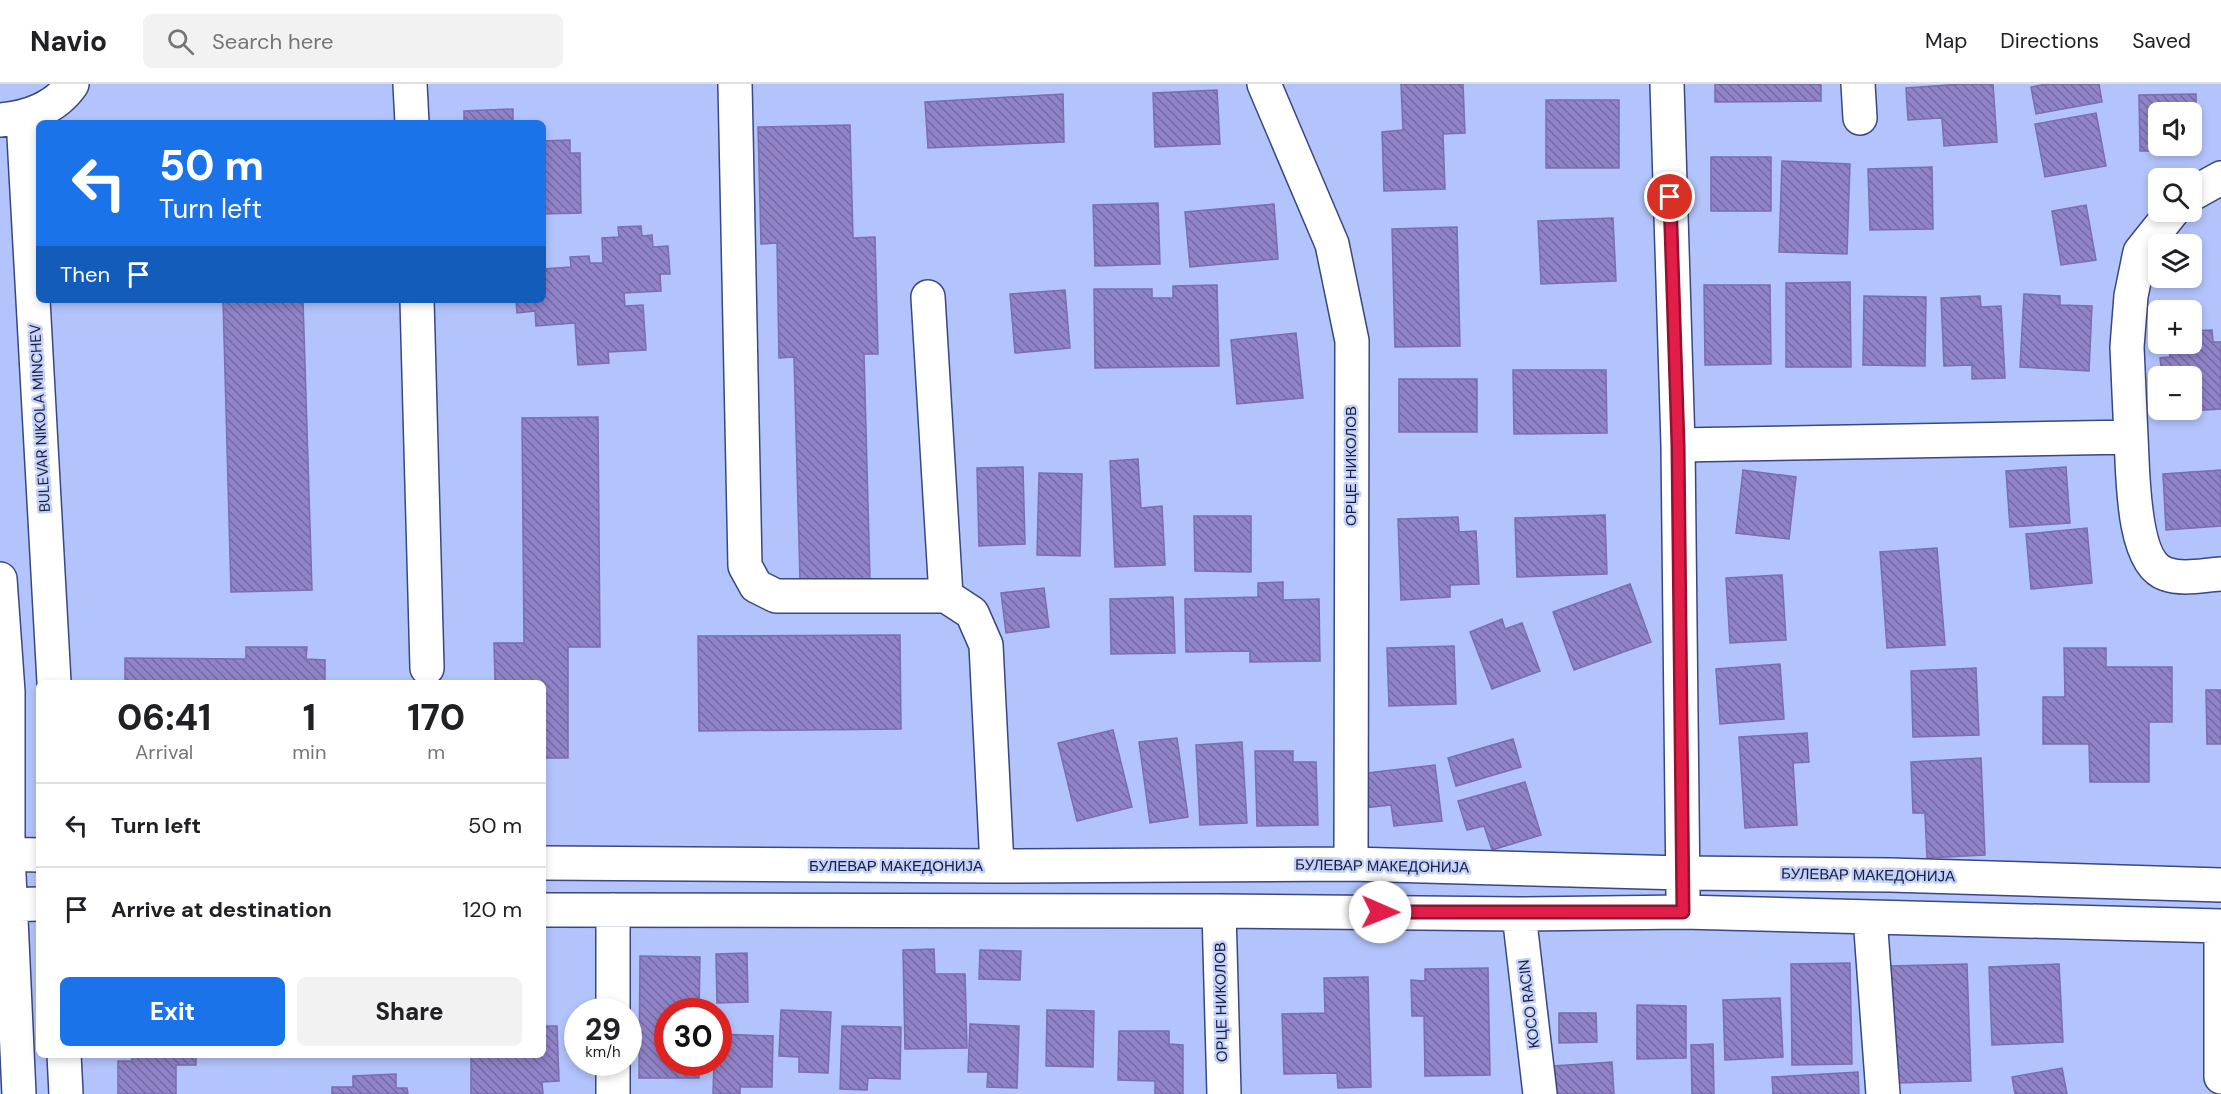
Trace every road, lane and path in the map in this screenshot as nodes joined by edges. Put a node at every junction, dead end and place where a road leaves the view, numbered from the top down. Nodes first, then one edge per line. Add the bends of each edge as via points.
1 (72, 84) edge
2 (410, 84) edge
3 (735, 84) edge
4 (1264, 84) edge
5 (1667, 84) edge
6 (1858, 84) edge
7 (1860, 118) dead end
8 (12, 119) edge
9 (412, 120) edge
10 (2221, 178) edge
11 (2202, 188) edge
12 (2164, 222) edge
13 (928, 297) dead end
14 (417, 303) edge
15 (2131, 437) junction
16 (1678, 445) junction
17 (2221, 574) edge
18 (0, 579) edge
19 (946, 596) junction
20 (428, 668) dead end
21 (54, 680) edge
22 (4, 699) edge
23 (16, 854) edge
24 (546, 863) edge
25 (1351, 864) junction
26 (997, 866) junction
27 (1683, 873) junction
28 (2221, 885) edge
29 (17, 905) edge
30 (546, 910) edge
31 (613, 910) junction
32 (1219, 911) junction
33 (1683, 912) junction
34 (1519, 914) junction
35 (1870, 917) junction
36 (2221, 926) edge
37 (613, 998) edge
38 (9, 1047) edge
39 (64, 1058) edge
40 (613, 1076) edge
41 (2221, 1077) edge
42 (19, 1094) edge
43 (66, 1094) edge
44 (613, 1094) edge
45 (1224, 1094) edge
46 (1540, 1094) edge
47 (1883, 1094) edge

1 - 8 street via 49,106
2 - 9 street
3 - 19 street via 745,566 756,586 776,596
4 - 25 street, ОРЦЕ НИКОЛОВ via 1332,244 1352,341
5 - 16 street
6 - 7 street
8 - 21 street, BULEVAR NIKOLA MINCHEV
10 - 11 street
12 - 15 street via 2140,252 2131,296 2127,347
13 - 19 street
14 - 20 street
15 - 16 street
15 - 17 street via 2139,535 2147,557 2163,574
16 - 27 street
18 - 22 street
19 - 26 street via 972,613 986,645
22 - 23 street
23 - 29 street
24 - 26 street, БУЛЕВАР МАКЕДОНИЈА
25 - 26 street, БУЛЕВАР МАКЕДОНИЈА
25 - 27 street, БУЛЕВАР МАКЕДОНИЈА
27 - 28 street, БУЛЕВАР МАКЕДОНИЈА
27 - 33 street
29 - 38 street
30 - 31 street
31 - 32 street
31 - 37 street
32 - 34 street
32 - 45 street, ОРЦЕ НИКОЛОВ
33 - 34 street
33 - 35 street
34 - 46 street, KOCO RACIN
35 - 36 street
35 - 47 street
36 - 41 street
38 - 42 street
39 - 43 street
40 - 44 street

